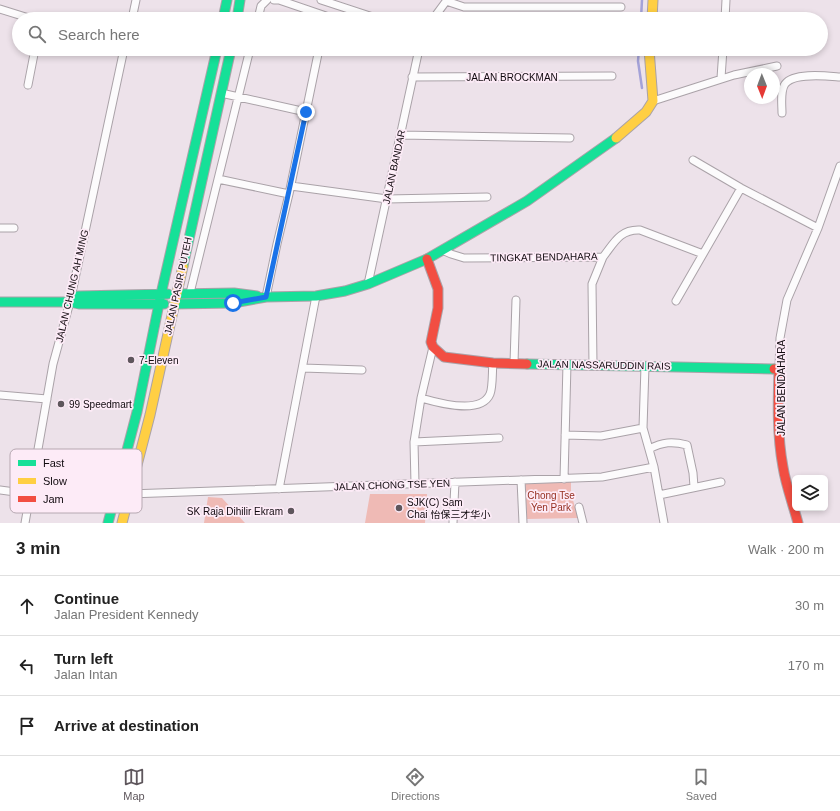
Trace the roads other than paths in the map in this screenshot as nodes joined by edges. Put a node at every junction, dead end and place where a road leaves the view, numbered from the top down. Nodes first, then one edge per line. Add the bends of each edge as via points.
1 (136, 0) edge
2 (227, 0) edge
3 (240, 0) edge
4 (266, 0) edge
5 (274, 0) edge
6 (321, 0) edge
7 (447, 0) edge
8 (653, 0) edge
9 (726, 0) edge
10 (332, 4) junction
11 (621, 7) dead end
12 (0, 9) edge
13 (133, 12) edge
14 (224, 12) edge
15 (238, 12) edge
16 (260, 12) edge
17 (310, 12) edge
18 (329, 12) edge
19 (357, 12) edge
20 (438, 12) edge
21 (652, 12) edge
22 (725, 12) edge
23 (12, 13) edge
24 (33, 56) edge
25 (123, 56) edge
26 (215, 56) edge
27 (229, 56) edge
28 (248, 56) edge
29 (318, 56) edge
30 (417, 56) edge
31 (650, 56) edge
32 (723, 56) edge
33 (777, 66) dead end
34 (612, 76) dead end
35 (412, 77) junction
36 (840, 77) edge
37 (721, 78) junction
38 (28, 85) dead end
39 (221, 93) junction
40 (238, 96) junction
41 (654, 101) junction
42 (306, 112) junction
43 (782, 113) dead end
44 (401, 135) junction
45 (570, 138) dead end
46 (693, 160) dead end
47 (840, 166) edge
48 (218, 179) junction
49 (291, 186) junction
50 (741, 188) junction
51 (289, 194) junction
52 (487, 197) dead end
53 (387, 198) junction
54 (0, 228) edge
55 (14, 228) dead end
56 (818, 228) junction
57 (442, 250) junction
58 (703, 254) junction
59 (603, 257) junction
60 (426, 259) junction
61 (368, 284) junction
62 (161, 294) junction
63 (176, 294) junction
64 (190, 294) junction
65 (316, 296) junction
66 (266, 297) junction
67 (516, 300) dead end
68 (676, 301) dead end
69 (0, 302) edge
70 (70, 302) junction
71 (159, 304) junction
72 (174, 304) junction
73 (433, 348) junction
74 (493, 363) junction
75 (514, 363) junction
76 (567, 364) junction
77 (593, 365) junction
78 (645, 366) junction
79 (302, 368) junction
80 (779, 369) junction
81 (362, 370) dead end
82 (0, 395) edge
83 (422, 398) junction
84 (47, 399) junction
85 (643, 428) junction
86 (565, 435) junction
87 (499, 438) dead end
88 (414, 442) junction
89 (38, 449) edge
90 (127, 449) edge
91 (141, 449) edge
92 (649, 449) junction
93 (654, 467) junction
94 (564, 479) junction
95 (521, 480) junction
96 (454, 482) junction
97 (721, 482) dead end
98 (415, 484) junction
99 (694, 487) junction
100 (279, 489) junction
101 (0, 490) edge
102 (10, 491) edge
103 (142, 494) edge
104 (659, 495) junction
105 (579, 507) dead end
106 (27, 513) edge
107 (111, 513) edge
108 (124, 513) edge
109 (25, 523) edge
110 (108, 523) edge
111 (122, 523) edge
112 (453, 523) edge
113 (523, 523) edge
114 (583, 523) edge
115 (664, 523) edge
116 (798, 523) edge

1 - 13 street
2 - 14 main road
3 - 15 main road
4 - 16 street
5 - 17 street
6 - 10 street
7 - 11 street via 464,7
7 - 20 street
8 - 21 main road
9 - 22 street
10 - 18 street
10 - 19 street
12 - 23 street
24 - 38 street
25 - 70 street, JALAN CHUNG AH MING
26 - 62 main road, JALAN PASIR PUTEH
27 - 39 main road, JALAN PASIR PUTEH
28 - 40 street
29 - 42 street
30 - 35 street, JALAN BANDAR
31 - 41 main road
32 - 37 street
33 - 37 street
34 - 35 street, JALAN BROCKMAN
35 - 44 street, JALAN BANDAR
36 - 43 street via 821,75 790,80 782,91
37 - 41 street
39 - 40 street
39 - 63 main road, JALAN PASIR PUTEH
40 - 42 street
40 - 48 street
41 - 57 main road via 646,112 614,140 527,201
42 - 49 street
44 - 45 street
44 - 53 street, JALAN BANDAR
46 - 50 street
47 - 56 street, JALAN BENDAHARA
48 - 51 street
48 - 64 street
49 - 51 street
49 - 53 street
50 - 56 street
50 - 58 street
51 - 66 street
52 - 53 street
53 - 61 street, JALAN BANDAR
54 - 55 street
56 - 80 street, JALAN BENDAHARA via 787,300 780,338
57 - 59 street, TINGKAT BENDAHARA via 464,258
57 - 60 main road
58 - 59 street, TINGKAT BENDAHARA via 640,230 631,230 622,233
58 - 68 street
59 - 77 street via 592,284
60 - 61 main road
60 - 73 main road via 438,289 438,308 431,342
61 - 65 main road
62 - 63 main road
62 - 70 main road via 78,296
62 - 71 main road, JALAN PASIR PUTEH
63 - 64 main road
63 - 72 main road, JALAN PASIR PUTEH
64 - 66 main road via 234,293
65 - 66 main road
65 - 79 street
66 - 72 main road via 233,303
67 - 75 street
69 - 70 main road
70 - 71 main road
70 - 84 street, JALAN CHUNG AH MING via 53,364
71 - 72 main road
71 - 90 main road, JALAN PASIR PUTEH
72 - 91 main road, JALAN PASIR PUTEH
73 - 74 main road, JALAN NASSARUDDIN RAIS via 444,357
73 - 83 street
74 - 75 main road, JALAN NASSARUDDIN RAIS
74 - 83 street via 490,394 484,402 469,406 441,404
75 - 76 main road, JALAN NASSARUDDIN RAIS
76 - 77 main road, JALAN NASSARUDDIN RAIS
76 - 86 street
77 - 78 main road, JALAN NASSARUDDIN RAIS
78 - 80 main road, JALAN NASSARUDDIN RAIS
78 - 85 street
79 - 81 street
79 - 100 street
80 - 116 main road, JALAN BENDAHARA via 779,434 782,462
82 - 84 street
83 - 88 street
84 - 89 street, JALAN CHUNG AH MING
85 - 86 street via 601,436
85 - 92 street
86 - 94 street
87 - 88 street
88 - 98 street
92 - 93 street
92 - 99 street via 667,442 687,445
93 - 94 street, JALAN CHONG TSE YEN via 602,477
93 - 104 street
94 - 95 street, JALAN CHONG TSE YEN
95 - 96 street, JALAN CHONG TSE YEN
95 - 113 street
96 - 98 street, JALAN CHONG TSE YEN
96 - 112 street
97 - 99 street
98 - 100 street, JALAN CHONG TSE YEN
99 - 104 street
100 - 103 street, JALAN CHONG TSE YEN
101 - 102 street
104 - 115 street
105 - 114 street
106 - 109 street, JALAN CHUNG AH MING
107 - 110 main road, JALAN PASIR PUTEH
108 - 111 main road, JALAN PASIR PUTEH

